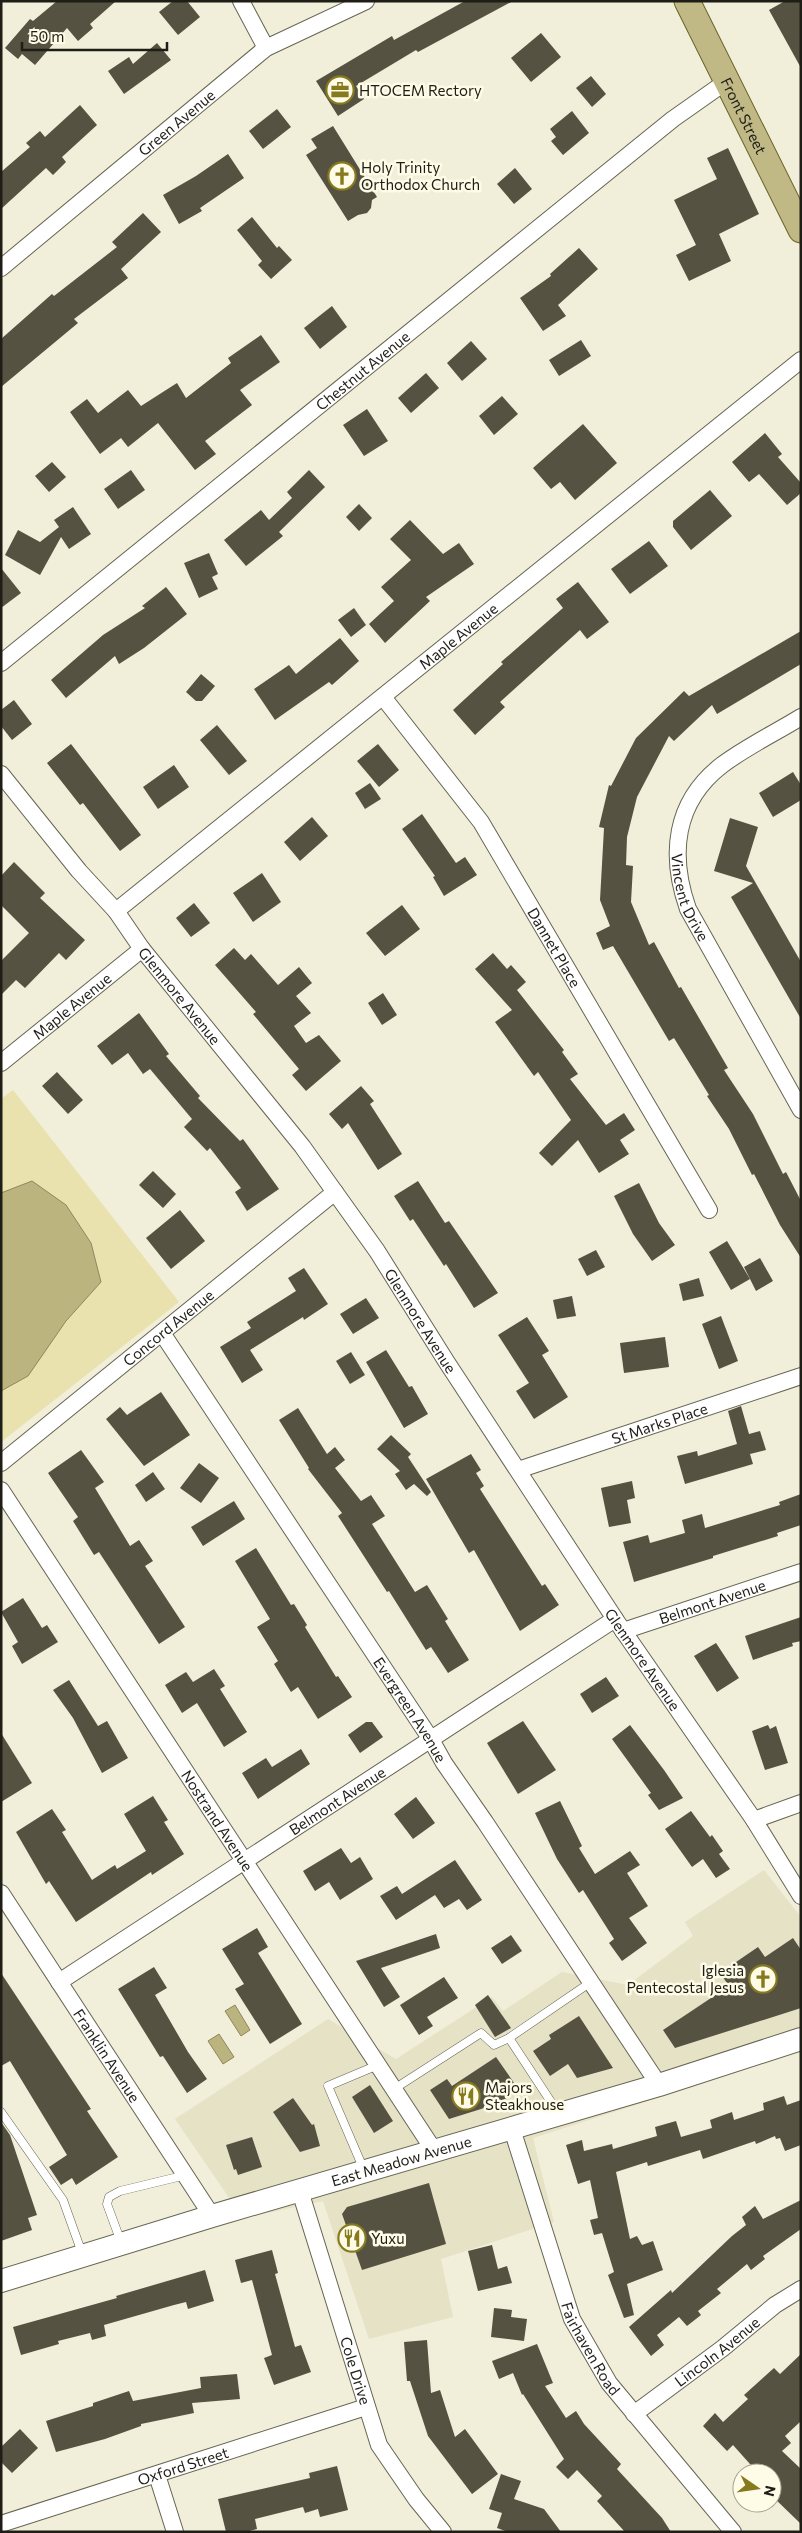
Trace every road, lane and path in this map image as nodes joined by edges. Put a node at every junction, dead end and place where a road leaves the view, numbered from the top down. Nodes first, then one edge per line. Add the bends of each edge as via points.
1 (241, 1) edge
2 (366, 1) edge
3 (687, 1) edge
4 (266, 48) junction
5 (727, 81) junction
6 (801, 230) edge
7 (1, 268) edge
8 (801, 360) edge
9 (1, 663) edge
10 (383, 697) junction
11 (801, 717) edge
12 (1, 774) edge
13 (116, 911) junction
14 (142, 949) junction
15 (1, 1063) edge
16 (801, 1110) edge
17 (335, 1192) junction
18 (708, 1210) dead end
19 (162, 1333) junction
20 (801, 1376) edge
21 (1, 1463) edge
22 (518, 1470) junction
23 (1, 1490) edge
24 (801, 1572) edge
25 (619, 1625) junction
26 (430, 1738) junction
27 (801, 1803) edge
28 (754, 1820) junction
29 (245, 1861) junction
30 (1, 1894) edge
31 (801, 1896) edge
32 (59, 1982) junction
33 (591, 1982) junction
34 (509, 2038) junction
35 (801, 2039) edge
36 (378, 2065) junction
37 (659, 2085) junction
38 (394, 2089) junction
39 (1, 2112) edge
40 (560, 2115) junction
41 (512, 2130) junction
42 (435, 2152) junction
43 (365, 2172) junction
44 (186, 2175) junction
45 (300, 2191) junction
46 (212, 2216) junction
47 (122, 2243) junction
48 (82, 2255) junction
49 (1, 2281) edge
50 (801, 2289) edge
51 (366, 2407) junction
52 (634, 2414) junction
53 (157, 2475) junction
54 (1, 2524) edge
55 (175, 2532) edge
56 (443, 2532) edge
57 (733, 2532) edge

1 - 4 street
2 - 4 street, Green Avenue
3 - 5 main road, Front Street
4 - 7 street, Green Avenue
5 - 6 main road, Front Street
5 - 9 street, Chestnut Avenue via 658,131
8 - 10 street, Maple Avenue
10 - 13 street, Maple Avenue
10 - 18 street, Dannet Place via 481,822
11 - 16 street, Vincent Drive via 723,764 708,778 690,802 676,846 679,883 688,909
12 - 13 street, Glenmore Avenue via 79,872
13 - 14 street, Glenmore Avenue
14 - 15 street, Maple Avenue
14 - 17 street, Glenmore Avenue via 302,1146
17 - 19 street, Concord Avenue
17 - 22 street, Glenmore Avenue via 377,1251
19 - 21 street, Concord Avenue
19 - 26 street, Evergreen Avenue
20 - 22 street, St Marks Place
22 - 25 street, Glenmore Avenue
23 - 29 street, Nostrand Avenue
24 - 25 street, Belmont Avenue
25 - 26 street, Belmont Avenue
25 - 28 street, Glenmore Avenue
26 - 29 street, Belmont Avenue
26 - 33 street, Evergreen Avenue
27 - 28 street
28 - 31 street, Glenmore Avenue
29 - 32 street, Belmont Avenue
29 - 36 street, Nostrand Avenue
30 - 32 street, Franklin Avenue
32 - 44 street, Franklin Avenue
33 - 34 lane
33 - 37 street, Evergreen Avenue
34 - 38 lane via 494,2045 481,2033
34 - 40 lane
35 - 37 street, East Meadow Avenue
36 - 38 street, Nostrand Avenue
36 - 43 lane via 328,2086
37 - 40 street, East Meadow Avenue
38 - 42 street, Nostrand Avenue
39 - 48 lane via 62,2200
40 - 41 street, East Meadow Avenue
41 - 42 street, East Meadow Avenue
41 - 52 street, Fairhaven Road via 572,2319 608,2383
42 - 43 street, East Meadow Avenue
43 - 45 street, East Meadow Avenue
44 - 46 street, Franklin Avenue
44 - 47 lane via 120,2191 109,2197 107,2204
45 - 46 street, East Meadow Avenue
45 - 51 street, Cole Drive
46 - 47 street, East Meadow Avenue
47 - 48 street, East Meadow Avenue
48 - 49 street, East Meadow Avenue
50 - 52 street, Lincoln Avenue
51 - 53 street, Oxford Street
51 - 56 street, Cole Drive via 379,2445 391,2465
52 - 57 street, Fairhaven Road
53 - 54 street, Oxford Street
53 - 55 street

